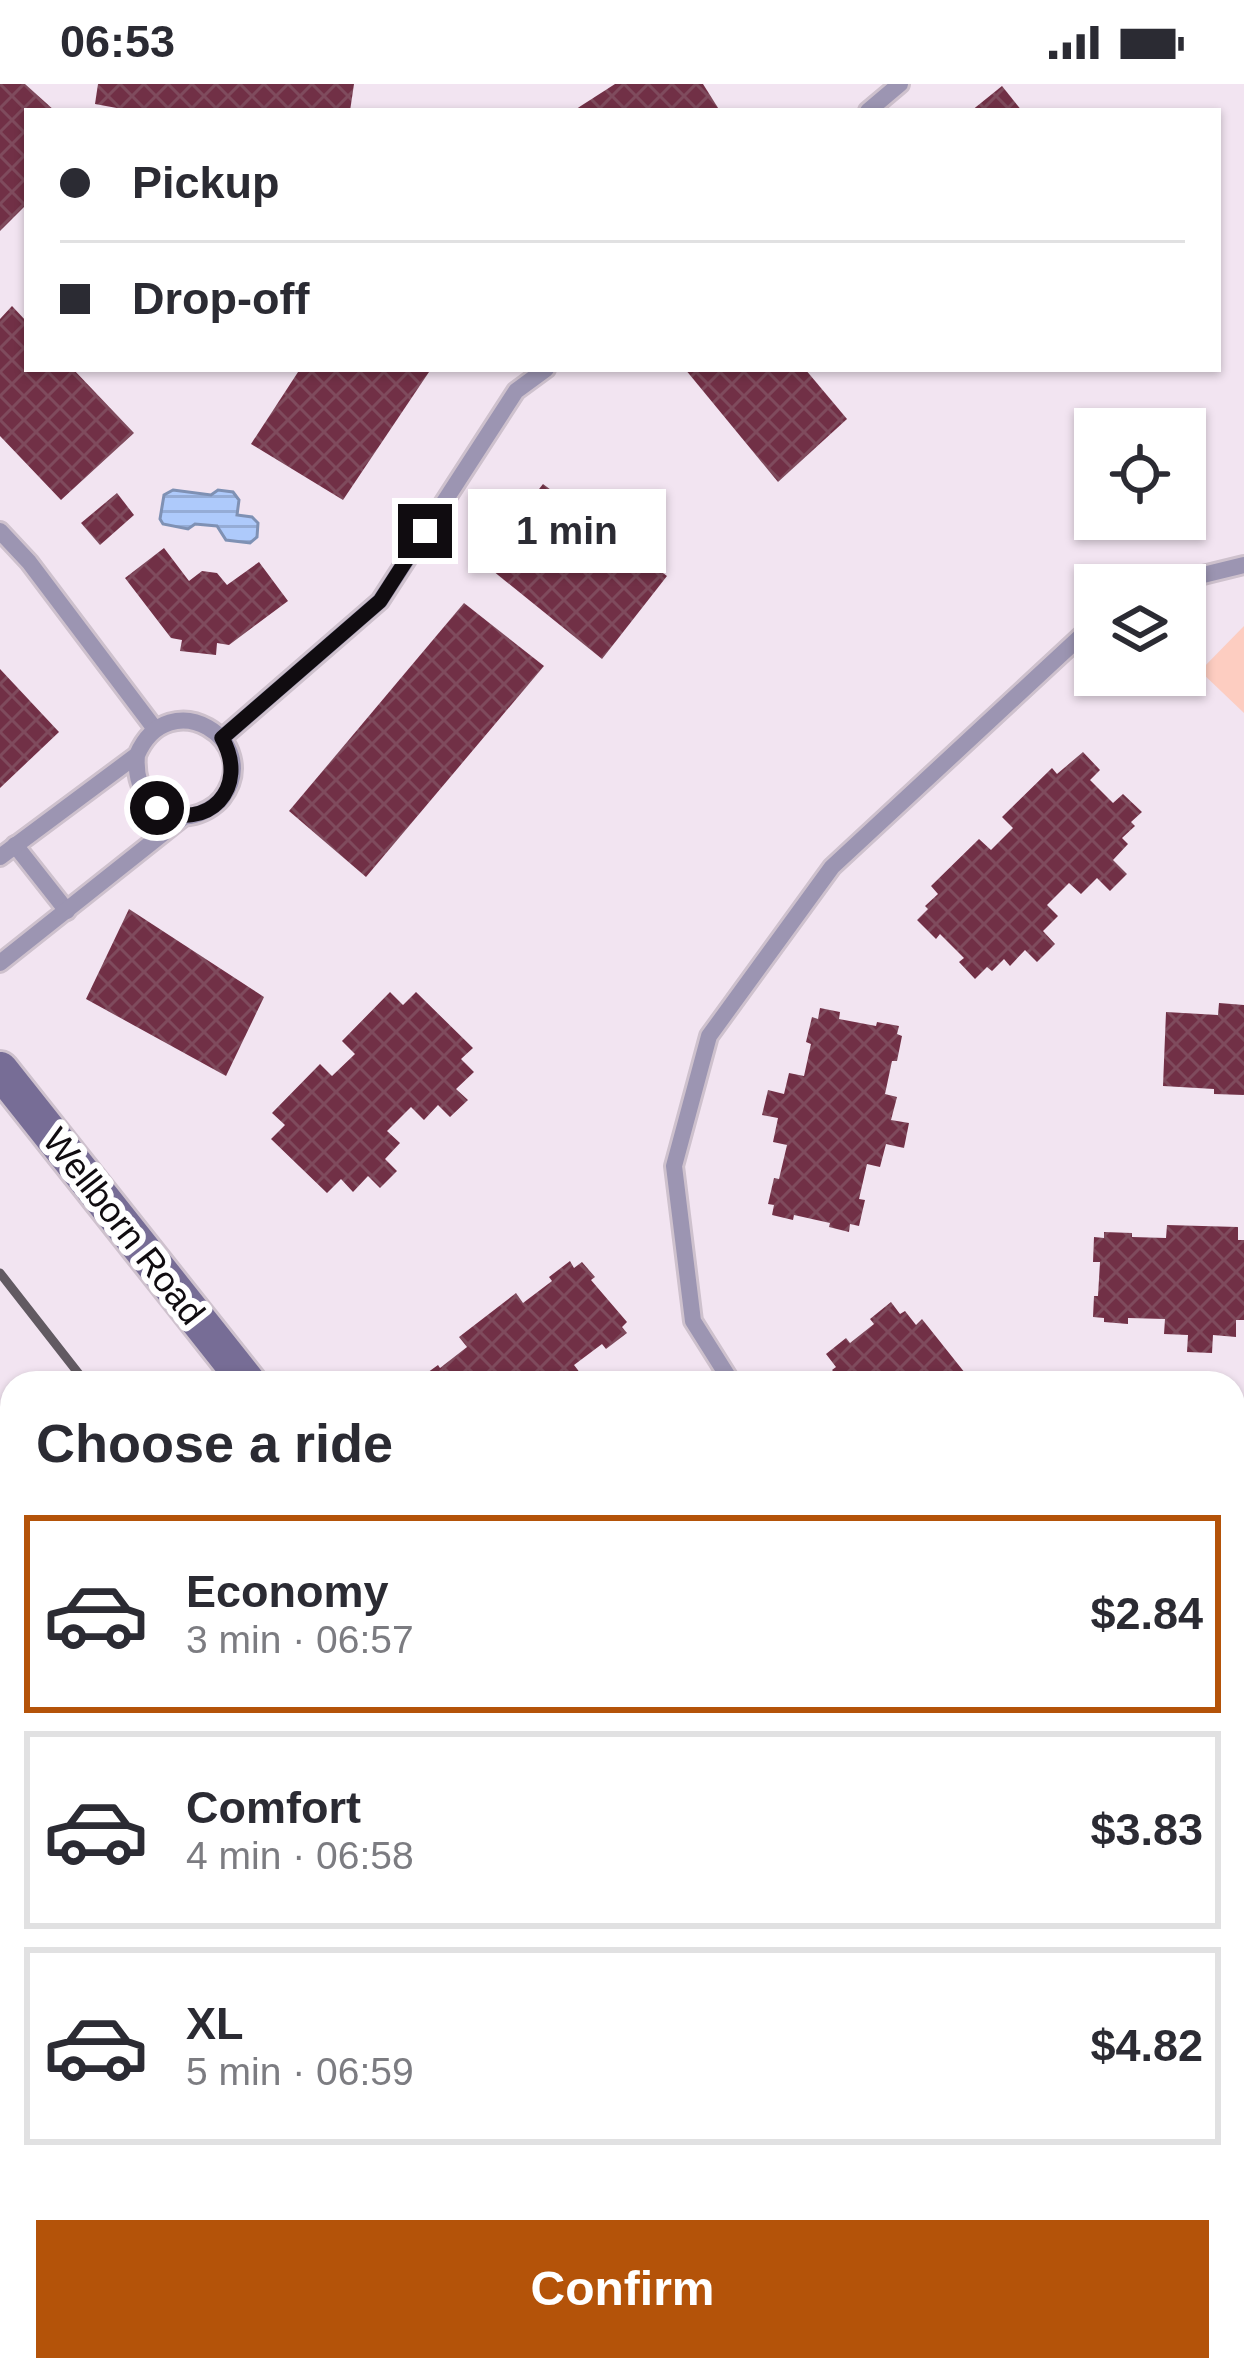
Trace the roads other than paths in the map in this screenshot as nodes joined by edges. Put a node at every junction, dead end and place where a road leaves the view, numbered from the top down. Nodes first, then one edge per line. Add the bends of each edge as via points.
1 (900, 84) edge
2 (872, 108) edge
3 (542, 372) edge
4 (0, 531) edge
5 (1244, 566) edge
6 (1206, 575) edge
7 (1074, 643) edge
8 (155, 729) junction
9 (222, 738) junction
10 (137, 755) junction
11 (185, 816) junction
12 (8, 851) edge
13 (67, 911) junction
14 (0, 963) edge
15 (0, 1070) edge
16 (238, 1371) edge
17 (724, 1371) edge

1 - 2 lane
3 - 9 lane via 516,391 380,601
4 - 8 lane
5 - 6 lane
7 - 17 lane via 832,868 709,1036 674,1166 693,1321
8 - 9 lane via 198,722
8 - 10 lane
9 - 11 lane via 232,761 229,785 215,805
10 - 11 lane via 146,798
10 - 12 lane
11 - 13 lane
12 - 13 lane
13 - 14 lane
15 - 16 main road, Wellborn Road

